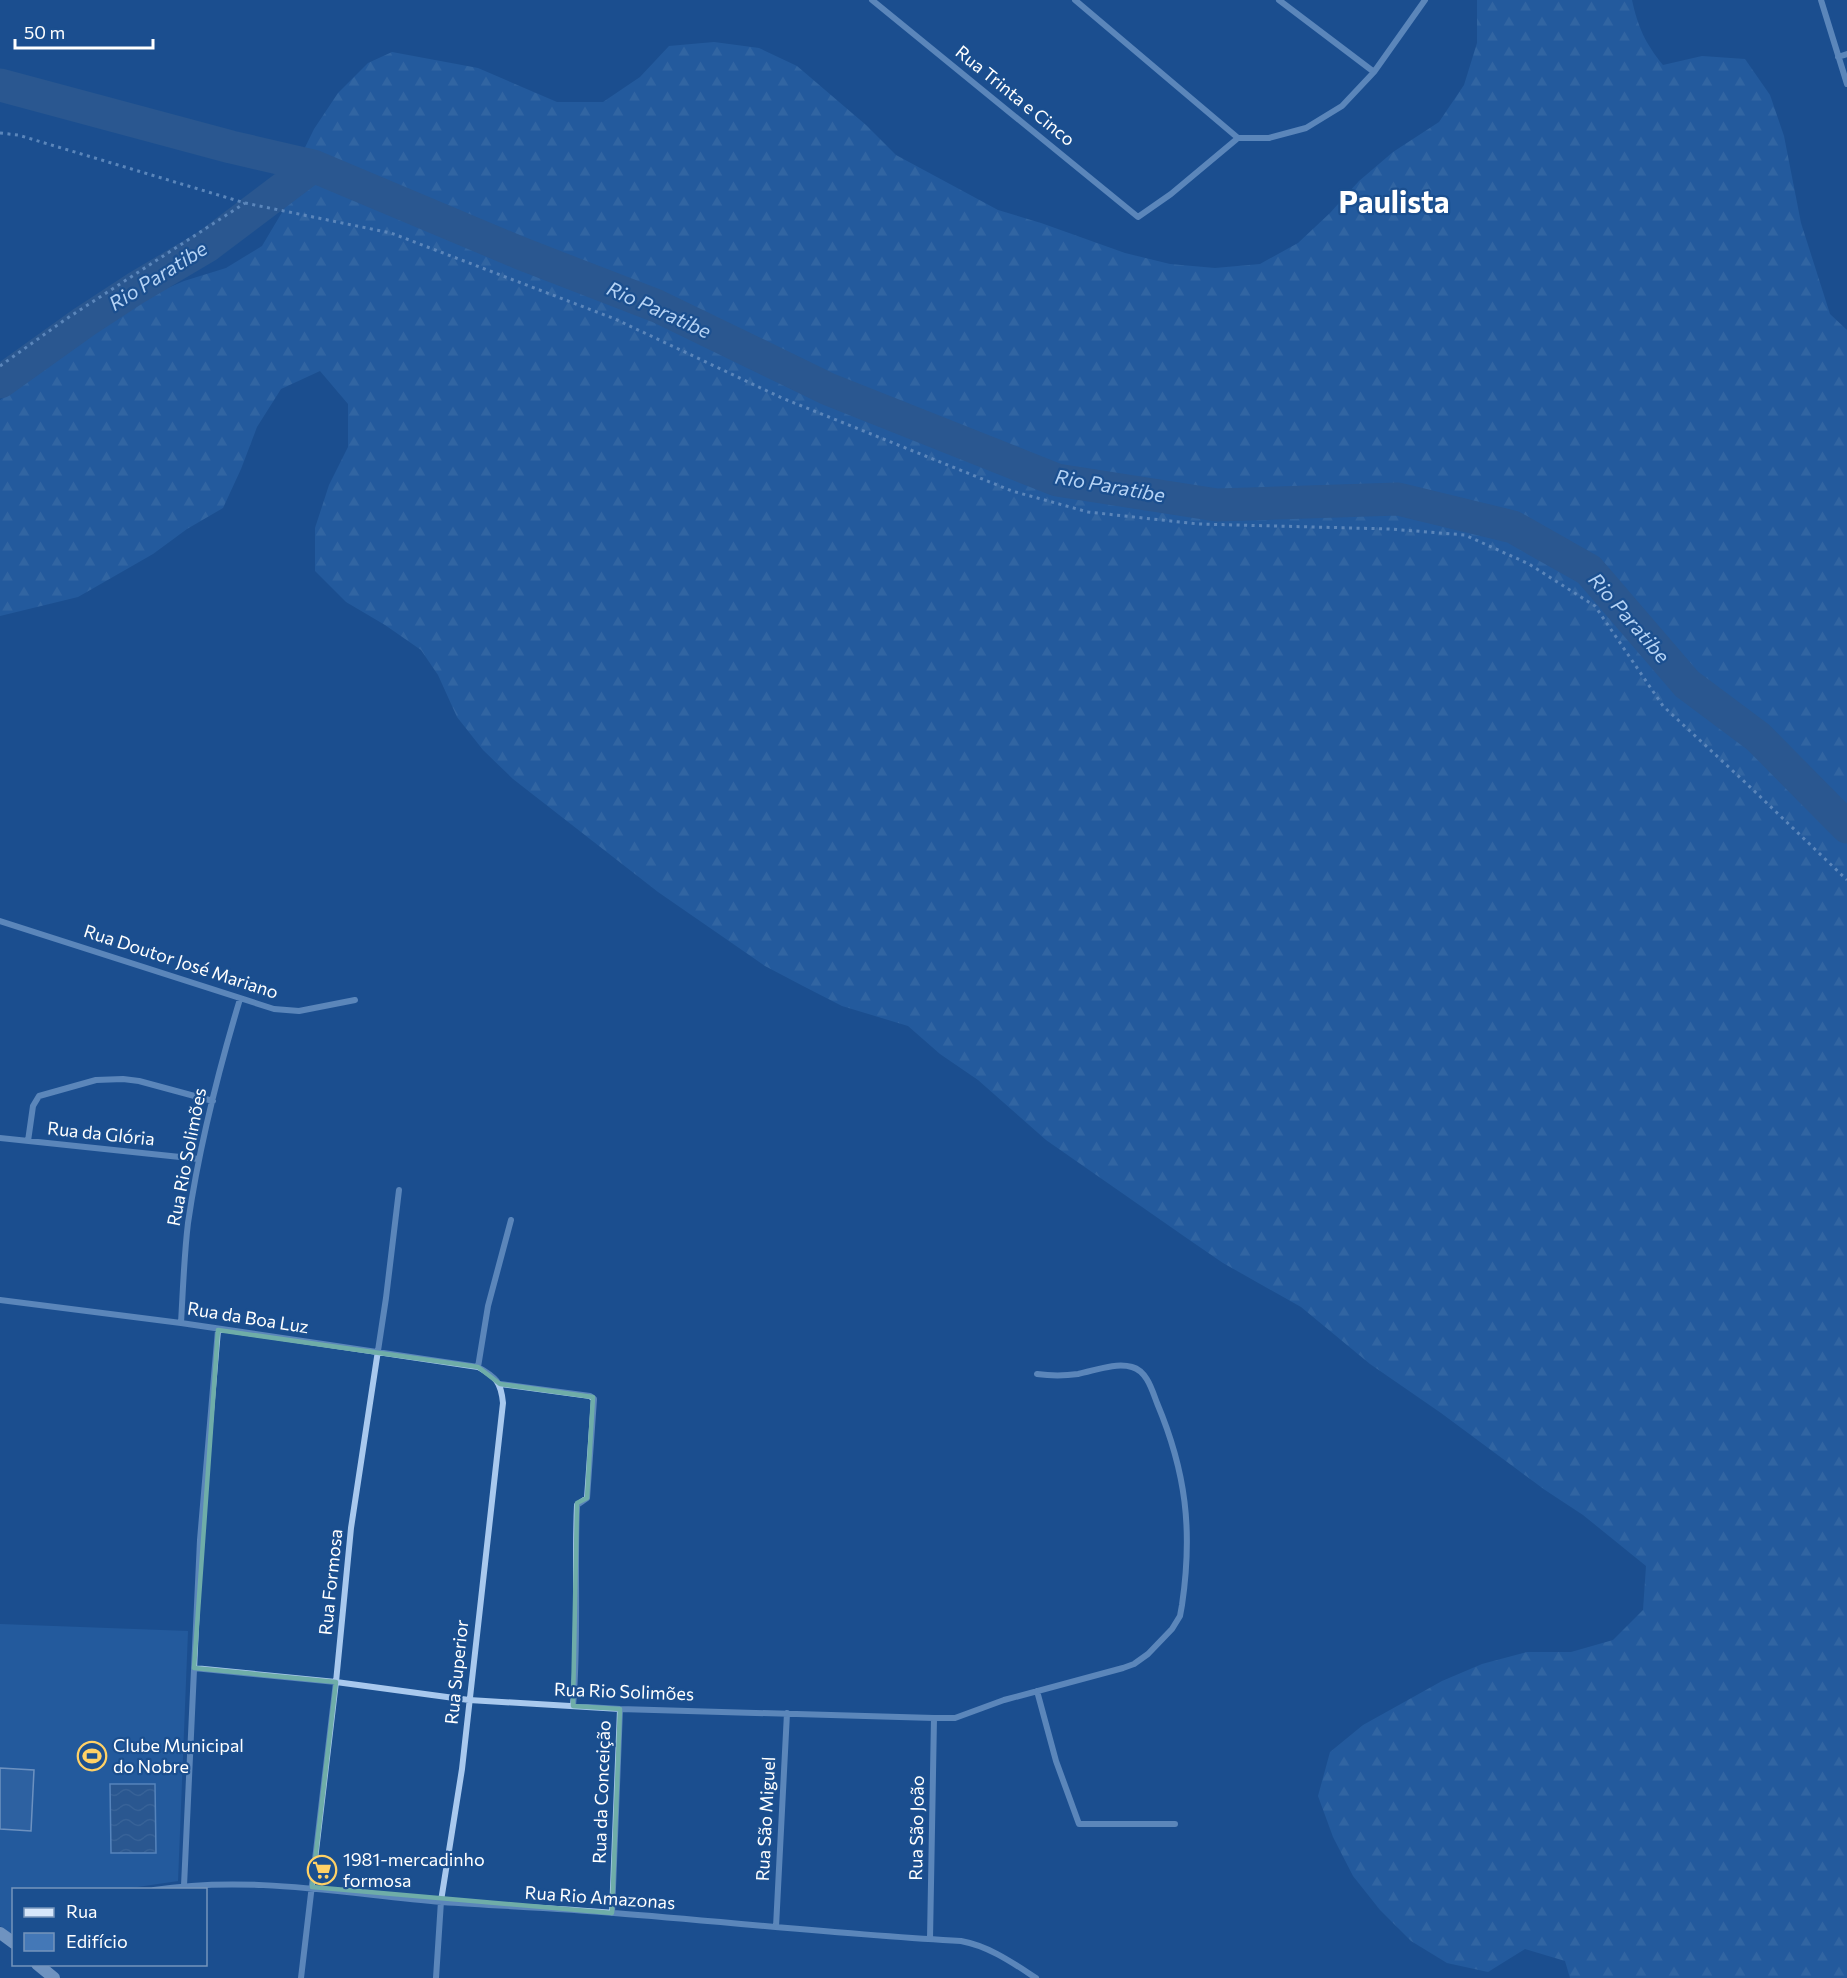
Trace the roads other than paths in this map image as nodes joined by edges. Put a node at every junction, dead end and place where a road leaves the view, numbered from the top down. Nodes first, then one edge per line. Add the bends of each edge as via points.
1 (872, 0) edge
2 (1075, 0) edge
3 (1279, 0) edge
4 (1425, 0) edge
5 (1821, 0) edge
6 (1847, 54) edge
7 (1838, 57) junction
8 (1374, 72) junction
9 (1847, 84) edge
10 (1238, 138) junction
11 (0, 921) edge
12 (240, 999) junction
13 (355, 1000) dead end
14 (213, 1101) junction
15 (0, 1138) edge
16 (28, 1141) junction
17 (199, 1159) junction
18 (399, 1191) dead end
19 (511, 1220) dead end
20 (0, 1300) edge
21 (181, 1323) junction
22 (218, 1330) junction
23 (378, 1353) junction
24 (478, 1367) junction
25 (1037, 1374) dead end
26 (500, 1384) junction
27 (194, 1668) junction
28 (336, 1682) junction
29 (1037, 1691) junction
30 (469, 1700) junction
31 (573, 1706) junction
32 (620, 1709) junction
33 (787, 1713) junction
34 (934, 1718) junction
35 (1175, 1824) dead end
36 (184, 1886) junction
37 (312, 1887) junction
38 (169, 1888) edge
39 (441, 1902) junction
40 (612, 1913) junction
41 (776, 1927) junction
42 (930, 1939) junction
43 (39, 1966) edge
44 (54, 1978) edge
45 (301, 1978) edge
46 (436, 1978) edge
47 (1036, 1978) edge

1 - 10 street, Rua Trinta e Cinco via 1138,217
2 - 10 street
3 - 8 street
4 - 8 street
5 - 7 street
6 - 7 street
7 - 9 street
8 - 10 street via 1342,106 1306,128 1269,138
11 - 12 street, Rua Doutor José Mariano
12 - 13 street, Rua Doutor José Mariano via 288,1011
12 - 14 street, Rua Rio Solimões
14 - 16 street via 139,1081 96,1080 39,1095 33,1106
14 - 17 street, Rua Rio Solimões
15 - 16 street, Rua da Glória
16 - 17 street, Rua da Glória
17 - 21 street, Rua Rio Solimões via 188,1224
18 - 23 street, Rua Formosa
19 - 24 street via 488,1306
20 - 21 street, Rua da Boa Luz
21 - 22 street, Rua da Boa Luz
22 - 23 street, Rua da Boa Luz
22 - 27 street
23 - 24 street, Rua da Boa Luz
23 - 28 street, Rua Formosa via 351,1528
24 - 26 street, Rua da Boa Luz
25 - 29 street, Rua Rio Solimões via 1056,1377 1122,1366 1141,1372 1168,1429 1187,1510 1184,1592 1180,1616 1172,1629 1134,1664
26 - 30 street, Rua Superior via 503,1403
26 - 31 street via 594,1399 587,1498 577,1505
27 - 28 street, Rua Rio Solimões
27 - 36 street
28 - 30 street, Rua Rio Solimões
28 - 37 street, Rua Formosa
29 - 34 street, Rua Rio Solimões via 955,1718
29 - 35 street via 1079,1824
30 - 31 street, Rua Rio Solimões
30 - 39 street, Rua Superior
31 - 32 street, Rua Rio Solimões
32 - 33 street, Rua Rio Solimões
32 - 40 street, Rua da Conceição
33 - 34 street, Rua Rio Solimões
33 - 41 street, Rua São Miguel
34 - 42 street, Rua São João
36 - 37 street, Rua Rio Amazonas via 221,1883
36 - 38 street, Rua Rio Amazonas
37 - 39 street, Rua Rio Amazonas
37 - 45 street, Rua Formosa
39 - 40 street, Rua Rio Amazonas
39 - 46 street, Rua Superior
40 - 41 street, Rua Rio Amazonas
41 - 42 street, Rua Rio Amazonas
42 - 47 street, Rua Rio Amazonas via 973,1943
43 - 44 main road

